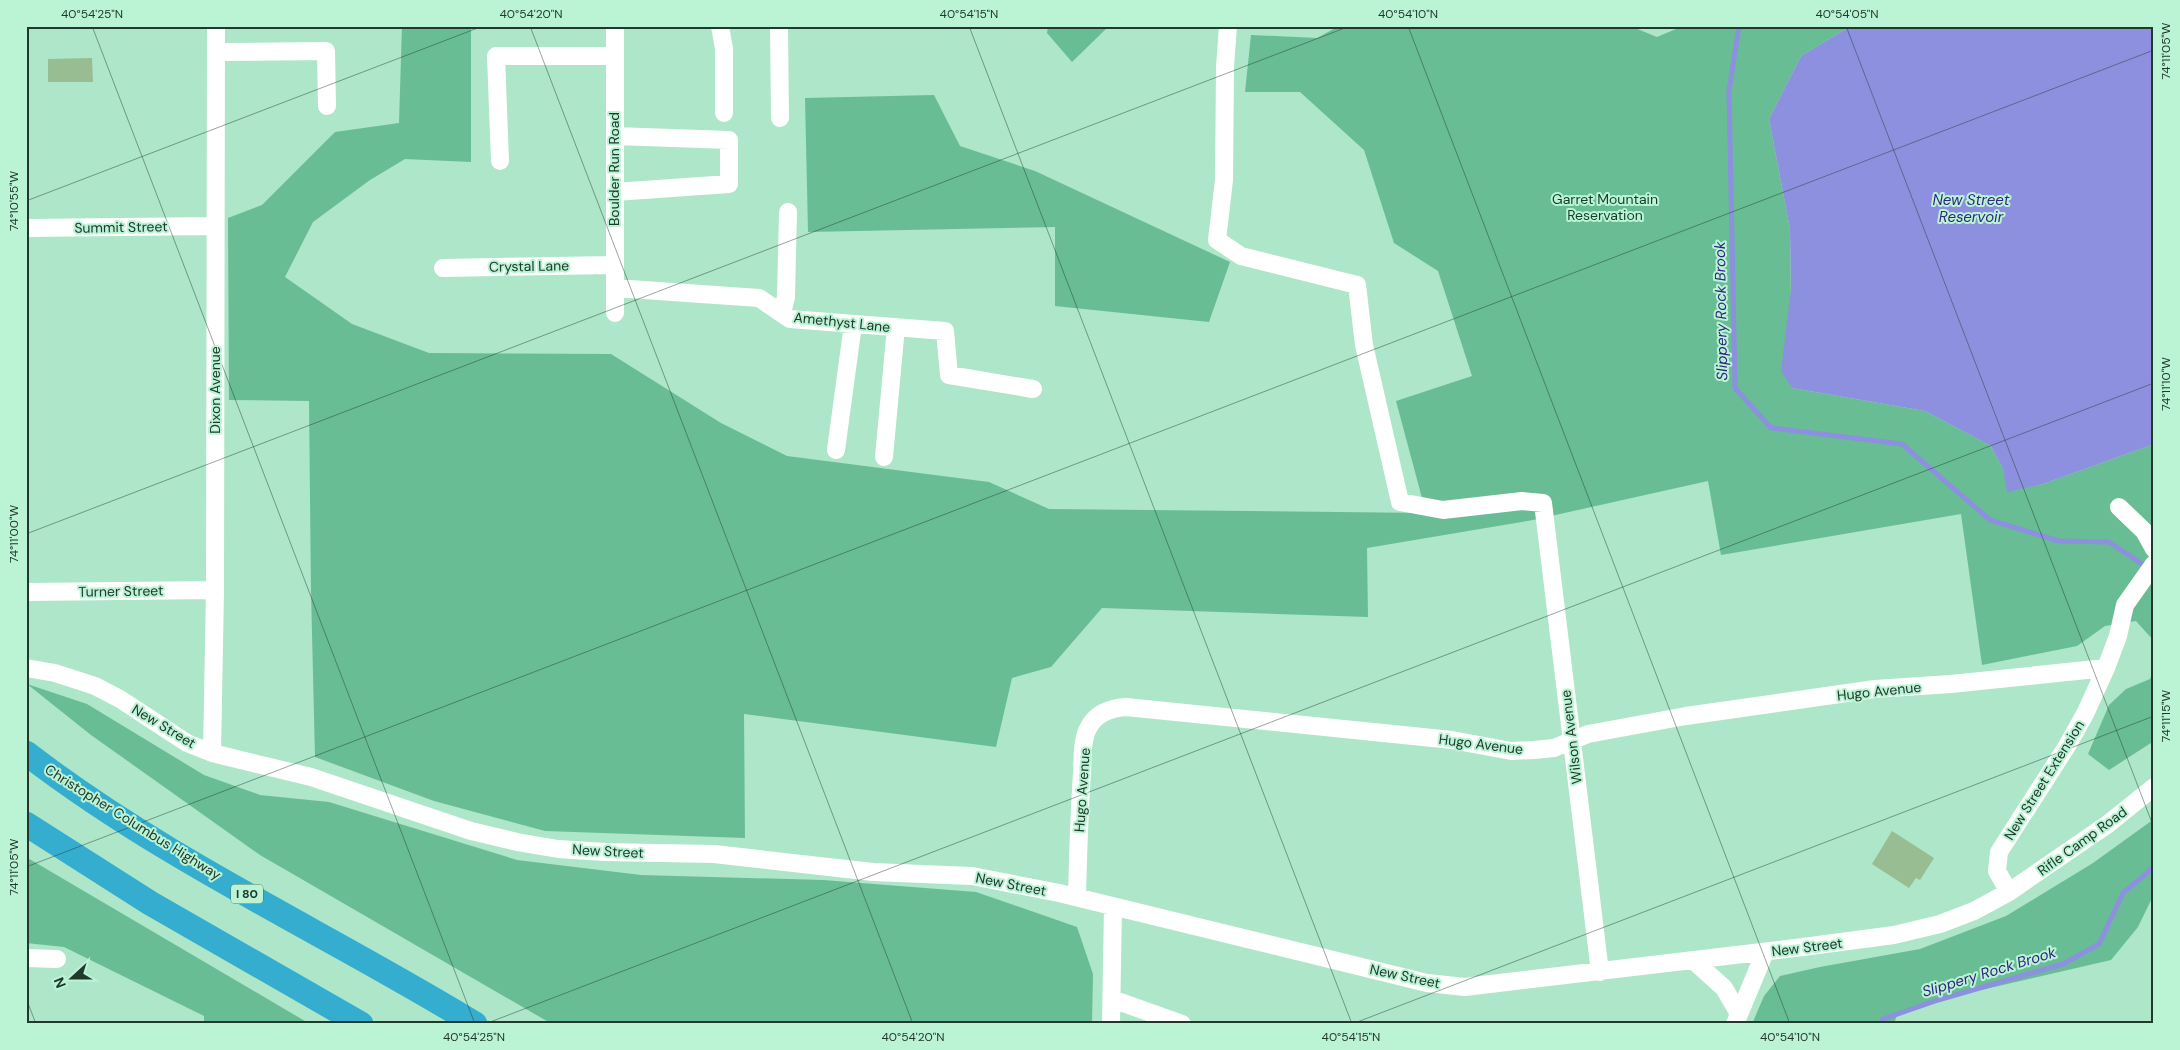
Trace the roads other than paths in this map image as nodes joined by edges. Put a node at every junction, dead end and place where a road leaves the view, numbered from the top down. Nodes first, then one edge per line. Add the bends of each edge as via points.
1 (216, 26) edge
2 (615, 26) edge
3 (720, 26) edge
4 (779, 26) edge
5 (1228, 26) edge
6 (216, 52) junction
7 (615, 56) junction
8 (327, 106) dead end
9 (724, 113) dead end
10 (780, 118) dead end
11 (615, 136) junction
12 (500, 161) dead end
13 (615, 192) junction
14 (788, 212) dead end
15 (215, 226) junction
16 (26, 228) edge
17 (614, 265) junction
18 (443, 268) dead end
19 (615, 288) junction
20 (615, 312) dead end
21 (782, 313) junction
22 (853, 324) junction
23 (896, 327) junction
24 (1033, 389) dead end
25 (836, 450) dead end
26 (884, 457) dead end
27 (2119, 507) dead end
28 (2154, 549) edge
29 (2154, 564) edge
30 (215, 590) junction
31 (26, 592) edge
32 (26, 668) edge
33 (2106, 668) junction
34 (1572, 741) junction
35 (26, 753) edge
36 (212, 753) junction
37 (2154, 787) edge
38 (26, 824) edge
39 (2009, 892) junction
40 (1077, 897) junction
41 (1113, 906) junction
42 (1765, 952) junction
43 (26, 958) edge
44 (57, 959) dead end
45 (1694, 961) junction
46 (1600, 972) junction
47 (1112, 998) junction
48 (1736, 1019) edge
49 (361, 1024) edge
50 (475, 1024) edge
51 (1111, 1024) edge
52 (1182, 1024) edge

1 - 6 street, Dixon Avenue
2 - 7 street, Boulder Run Road
3 - 9 street via 724,49
4 - 10 street
5 - 34 street, Wilson Avenue via 1224,180 1217,240 1240,256 1357,285 1364,345 1400,502 1444,510 1522,501 1542,503
6 - 8 street via 326,51
6 - 15 street, Dixon Avenue
7 - 11 street, Boulder Run Road
7 - 12 street via 496,56
11 - 13 street, Boulder Run Road
11 - 13 street via 729,140 730,184
13 - 17 street, Boulder Run Road
14 - 21 street via 786,297
15 - 16 street, Summit Street
15 - 30 street, Dixon Avenue
17 - 18 street, Crystal Lane
17 - 19 street, Boulder Run Road
19 - 20 street, Boulder Run Road
19 - 21 street, Amethyst Lane via 760,298
21 - 22 street, Amethyst Lane via 790,319
22 - 23 street, Amethyst Lane
22 - 25 street
23 - 24 street, Amethyst Lane via 945,331 949,375
23 - 26 street
27 - 28 street via 2144,531
29 - 33 street, New Street Extension via 2125,605
30 - 31 street, Turner Street
30 - 36 street, Dixon Avenue
32 - 36 street, New Street via 95,686 187,743
33 - 34 street, Hugo Avenue via 1865,690 1686,716 1588,734
33 - 39 street, New Street Extension via 2067,746 1999,852 1997,871
34 - 40 street, Hugo Avenue via 1554,748 1511,751 1452,740 1146,709 1108,710 1089,727 1084,745
34 - 46 street, Wilson Avenue
35 - 50 highway, Christopher Columbus Highway / I 80 via 146,835
36 - 40 street, New Street via 311,777 471,831 558,849 714,854 873,872 972,876
37 - 39 street, Rifle Camp Road via 2108,824
38 - 49 highway via 150,903
39 - 42 street, New Street via 1974,911 1940,924 1894,935
40 - 41 street, New Street
41 - 46 street, New Street via 1427,983 1465,987
41 - 47 street
42 - 45 street, New Street
42 - 48 street
43 - 44 street
45 - 46 street, New Street
45 - 48 street via 1724,988
47 - 51 street
47 - 52 street

